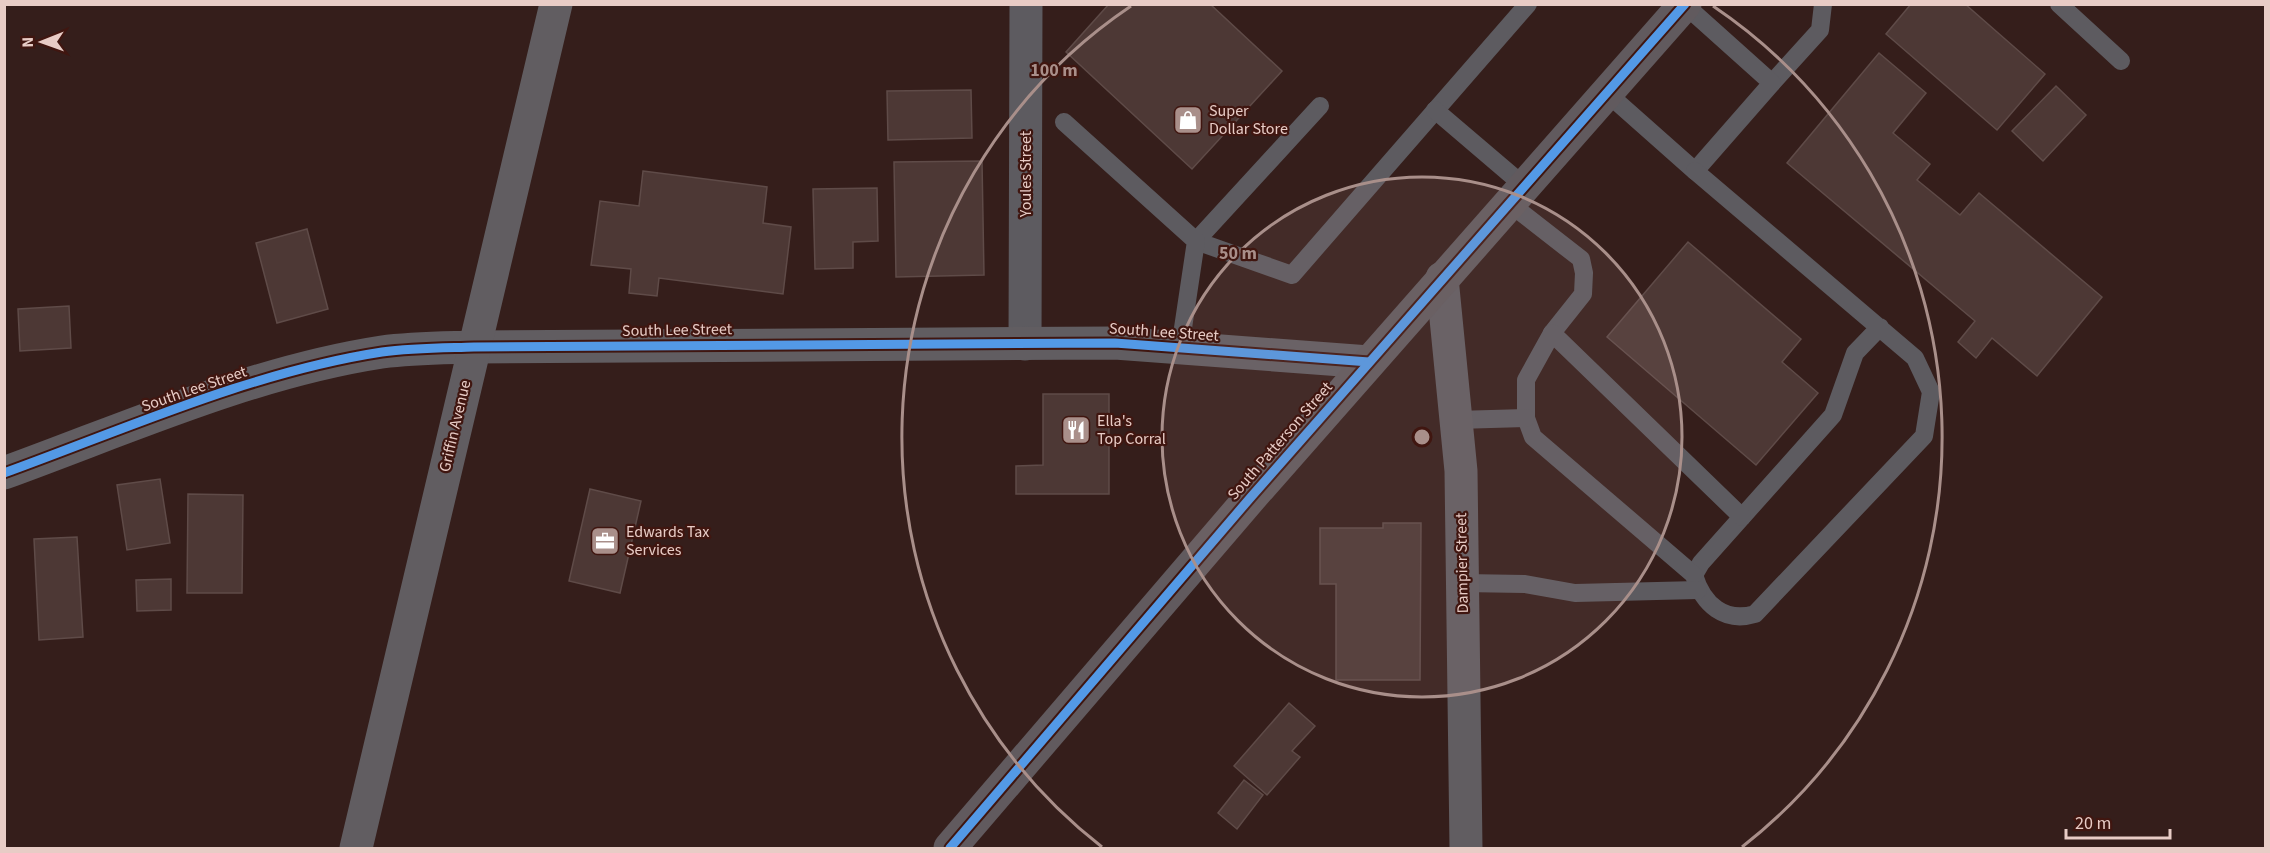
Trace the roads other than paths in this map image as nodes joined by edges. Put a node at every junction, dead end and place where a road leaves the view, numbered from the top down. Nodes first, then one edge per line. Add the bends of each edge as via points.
1 (556, 4) edge
2 (1026, 4) edge
3 (1528, 4) edge
4 (1823, 4) edge
5 (2059, 4) edge
6 (1685, 5) edge
7 (2121, 61) dead end
8 (1772, 83) junction
9 (1607, 93) junction
10 (1320, 106) dead end
11 (1435, 110) junction
12 (1064, 122) dead end
13 (1695, 171) junction
14 (1516, 195) junction
15 (1196, 241) junction
16 (1442, 278) junction
17 (1880, 327) junction
18 (1552, 333) junction
19 (1025, 344) junction
20 (474, 347) junction
21 (1180, 348) junction
22 (1369, 362) junction
23 (1527, 418) junction
24 (1456, 420) junction
25 (4, 472) edge
26 (1742, 517) junction
27 (1696, 582) junction
28 (1462, 583) junction
29 (356, 849) edge
30 (950, 849) edge
31 (1466, 849) edge

1 - 20 main road, Griffin Avenue
2 - 19 street, Youles Street
3 - 11 lane
4 - 8 lane via 1820,30
5 - 7 lane
6 - 8 lane
6 - 9 main road, South Patterson Street
8 - 13 lane
9 - 13 lane
9 - 14 main road, South Patterson Street
10 - 15 lane
11 - 14 lane
11 - 15 lane via 1292,275
12 - 15 lane
13 - 17 lane
14 - 16 main road, South Patterson Street
14 - 18 lane via 1581,259 1582,294
15 - 21 lane
16 - 22 main road, South Patterson Street
16 - 24 main road, Dampier Street
17 - 26 lane via 1855,353 1833,415
17 - 27 lane via 1915,358 1931,392 1924,436 1755,614 1739,619 1720,612
18 - 23 lane via 1526,380
18 - 26 lane
19 - 20 main road, South Lee Street
19 - 21 main road, South Lee Street via 1115,343
20 - 25 main road, South Lee Street via 384,352 314,366 225,392
20 - 29 main road, Griffin Avenue
21 - 22 main road, South Lee Street
22 - 30 main road, South Patterson Street
23 - 24 lane
23 - 27 lane via 1533,437
24 - 28 main road, Dampier Street via 1461,471
26 - 27 lane via 1701,563
27 - 28 lane via 1575,593 1525,584
28 - 31 main road, Dampier Street

